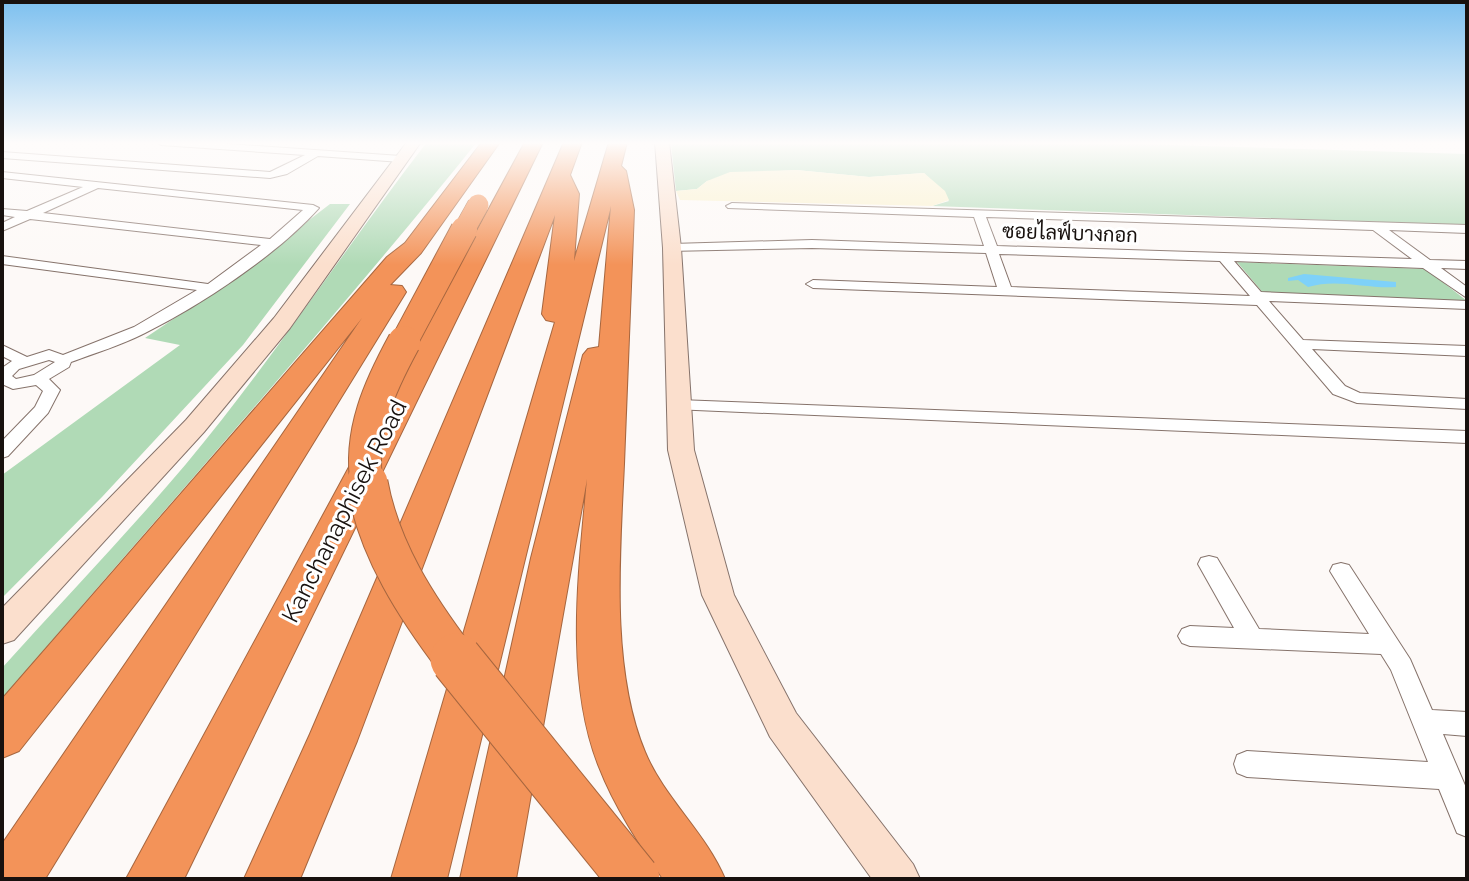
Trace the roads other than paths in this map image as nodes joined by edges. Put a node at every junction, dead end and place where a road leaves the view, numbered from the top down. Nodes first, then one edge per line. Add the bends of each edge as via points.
1 (78, 183) edge
2 (384, 183) edge
3 (461, 183) edge
4 (491, 183) edge
5 (513, 183) edge
6 (556, 183) edge
7 (568, 183) edge
8 (607, 183) edge
9 (620, 183) edge
10 (666, 183) edge
11 (96, 185) junction
12 (732, 206) dead end
13 (2, 212) edge
14 (979, 213) junction
15 (29, 215) junction
16 (1376, 226) junction
17 (2, 227) edge
18 (1467, 229) edge
19 (273, 243) junction
20 (413, 248) junction
21 (672, 248) junction
22 (991, 251) junction
23 (1224, 258) junction
24 (2, 260) edge
25 (1427, 264) junction
26 (1467, 265) edge
27 (813, 284) dead end
28 (211, 288) junction
29 (1006, 292) junction
30 (1467, 294) edge
31 (1260, 298) junction
32 (1467, 305) edge
33 (616, 311) junction
34 (1299, 344) junction
35 (2, 350) edge
36 (1467, 351) edge
37 (63, 360) junction
38 (24, 361) junction
39 (557, 369) junction
40 (2, 377) edge
41 (39, 379) junction
42 (1467, 404) edge
43 (679, 405) junction
44 (1467, 437) edge
45 (2, 452) edge
46 (1209, 564) dead end
47 (1341, 571) dead end
48 (2, 630) edge
49 (1190, 636) dead end
50 (1252, 639) junction
51 (1389, 645) junction
52 (1424, 721) junction
53 (1467, 724) edge
54 (2, 735) edge
55 (1247, 764) dead end
56 (1447, 776) junction
57 (1467, 823) edge
58 (12, 879) edge
59 (154, 879) edge
60 (272, 879) edge
61 (419, 879) edge
62 (488, 879) edge
63 (634, 879) edge
64 (697, 879) edge
65 (898, 879) edge

1 - 11 street
2 - 48 main road via 282,323 204,415
3 - 20 highway
4 - 63 highway, bridge via 372,410 366,478 373,516 389,556 430,625
5 - 59 highway, Kanchanaphisek Road
6 - 60 highway
7 - 39 highway via 554,332
8 - 39 highway
9 - 33 highway
10 - 21 main road
11 - 15 street
11 - 19 street via 313,208
12 - 14 street
13 - 15 street
14 - 16 street
14 - 22 street
15 - 17 street
15 - 19 street
16 - 18 street
16 - 25 street
19 - 28 street
20 - 54 highway via 299,374
20 - 58 highway via 410,265
21 - 22 street, ซอยไลฟ์บางกอก via 812,244
21 - 43 main road
22 - 23 street, ซอยไลฟ์บางกอก
22 - 29 street
23 - 25 street, ซอยไลฟ์บางกอก
23 - 31 street
24 - 28 street
25 - 26 street, ซอยไลฟ์บางกอก
25 - 30 street
27 - 29 street
28 - 37 street via 139,330
29 - 31 street
31 - 32 street
31 - 34 street
33 - 62 highway via 595,362
33 - 64 highway via 598,589 605,703 623,764
34 - 36 street
34 - 42 street via 1339,390 1357,398
35 - 38 street
37 - 38 street via 49,355
37 - 41 street via 59,369
38 - 40 street
39 - 61 highway
40 - 41 street via 13,384
41 - 45 street via 52,390 42,409
43 - 44 street
43 - 65 main road via 681,450 718,595 783,725
46 - 50 street
47 - 51 street
49 - 50 street
50 - 51 street
51 - 52 street
52 - 53 street
52 - 56 street
55 - 56 street
56 - 57 street

